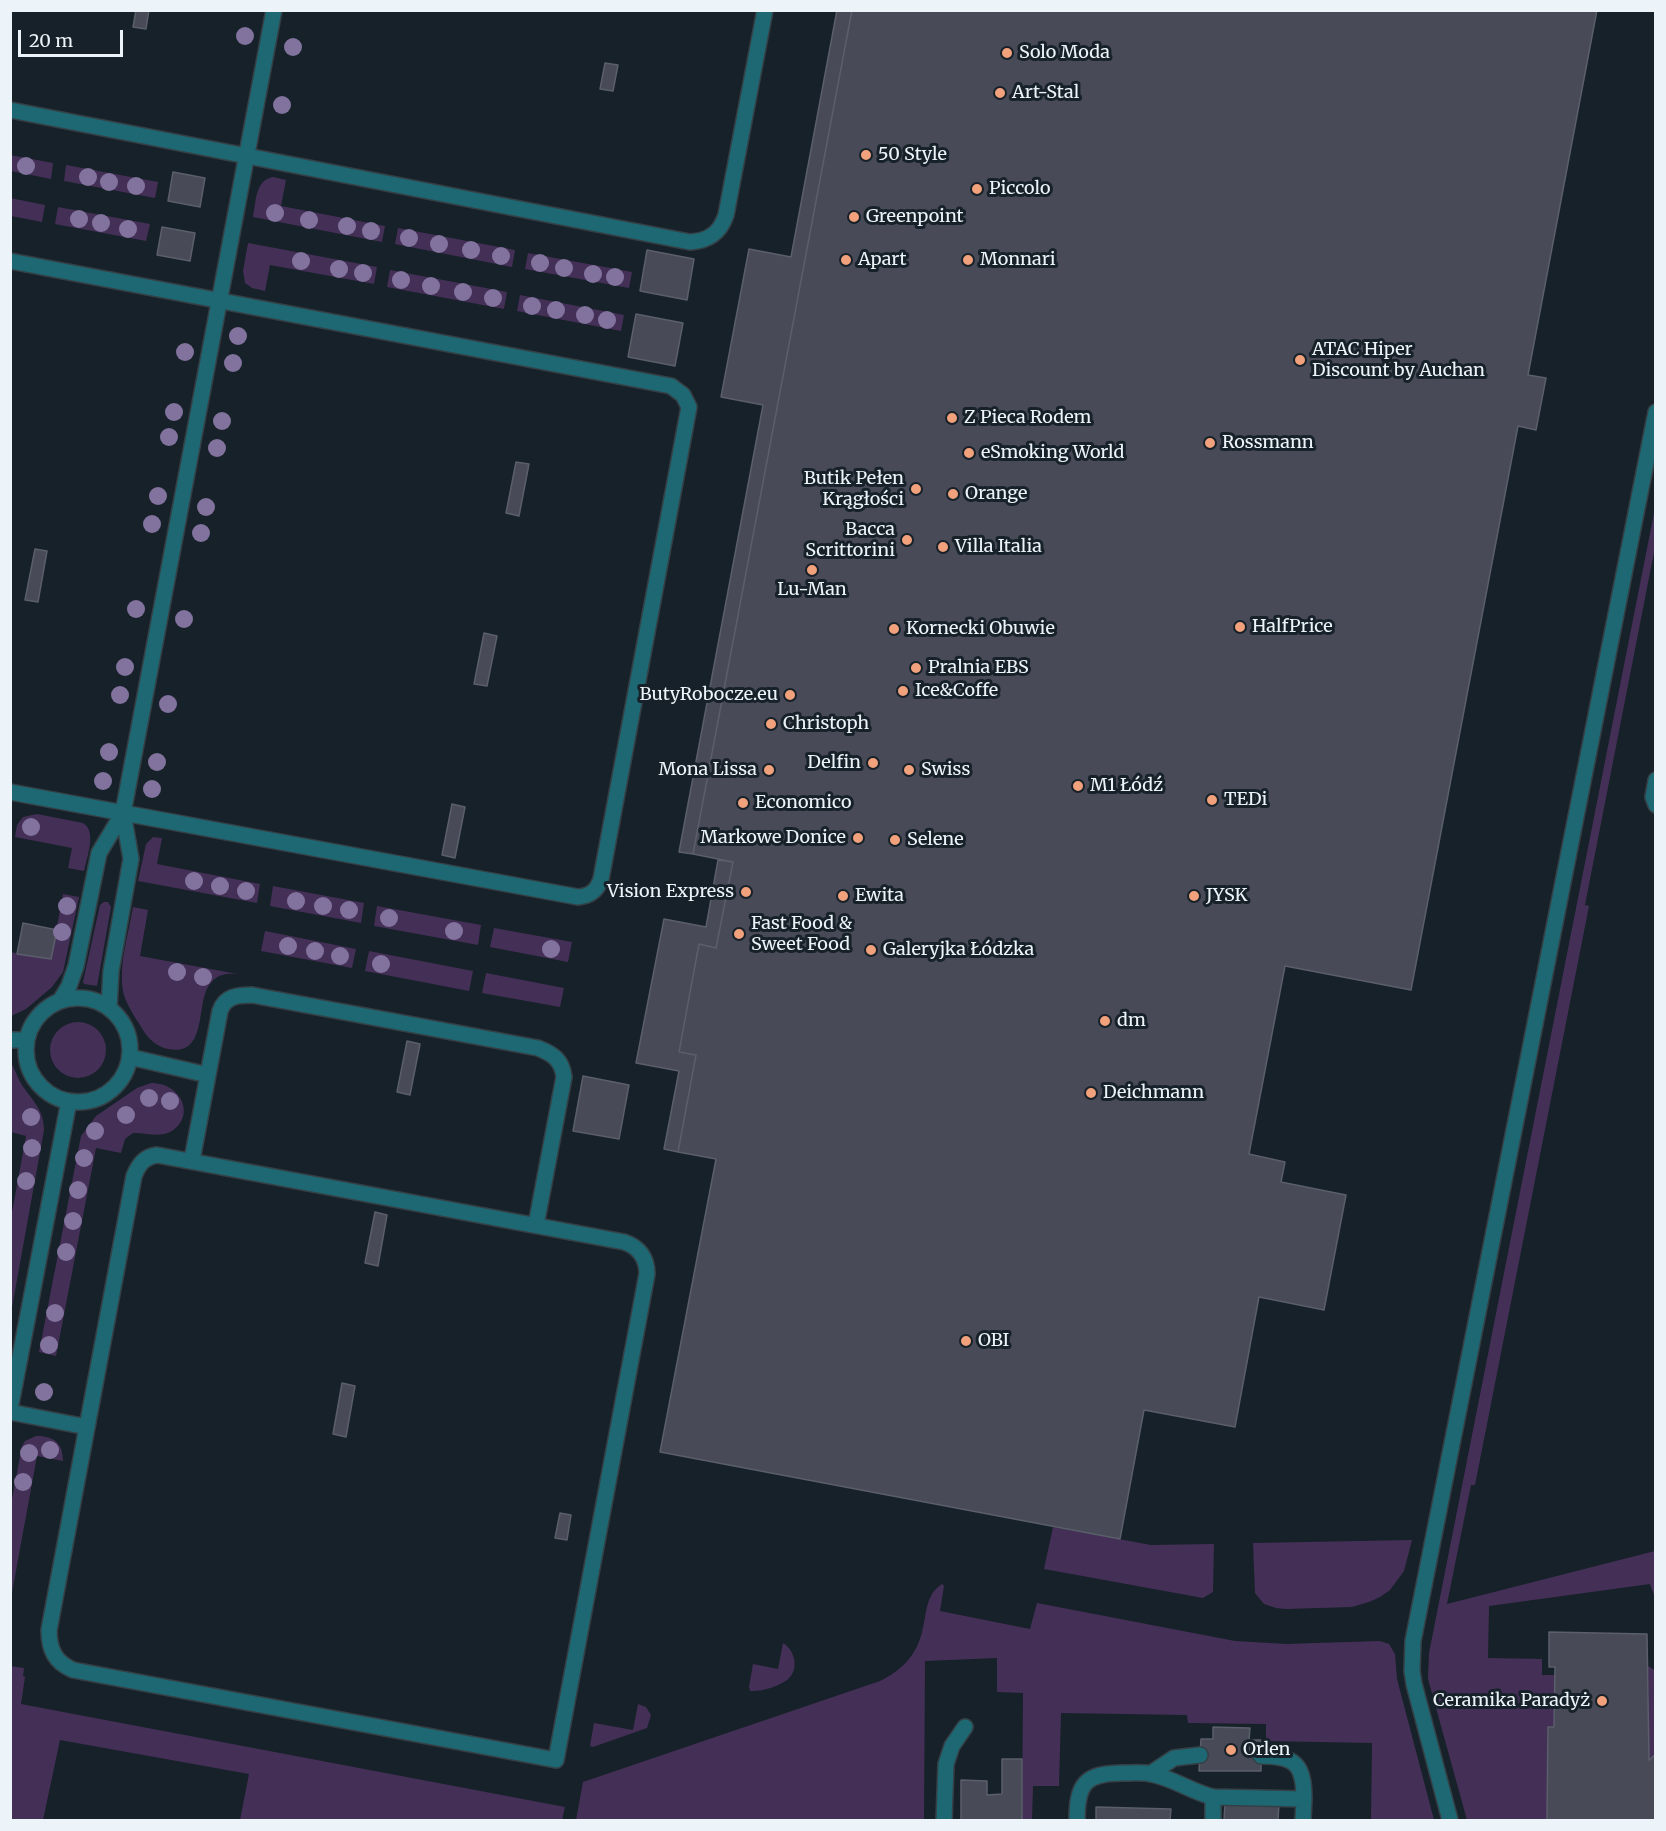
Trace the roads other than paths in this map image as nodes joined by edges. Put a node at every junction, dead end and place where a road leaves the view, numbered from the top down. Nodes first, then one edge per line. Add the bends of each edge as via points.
1 (274, 10) edge
2 (765, 10) edge
3 (10, 110) edge
4 (247, 155) junction
5 (10, 261) edge
6 (220, 300) junction
7 (1656, 412) edge
8 (1656, 780) edge
9 (10, 792) edge
10 (1656, 805) edge
11 (123, 813) junction
12 (60, 1001) junction
13 (109, 1008) junction
14 (10, 1040) edge
15 (27, 1040) junction
16 (130, 1057) junction
17 (208, 1075) junction
18 (69, 1101) junction
19 (192, 1160) junction
20 (536, 1225) junction
21 (10, 1411) edge
22 (87, 1427) junction
23 (965, 1727) dead end
24 (1200, 1755) dead end
25 (1261, 1755) dead end
26 (1150, 1774) junction
27 (1213, 1797) junction
28 (1304, 1798) junction
29 (945, 1821) edge
30 (1077, 1821) edge
31 (1213, 1821) edge
32 (1303, 1821) edge
33 (1450, 1821) edge

1 - 4 lane
2 - 4 lane via 724,223 701,241 690,242
3 - 4 lane
4 - 6 lane
5 - 6 lane
6 - 11 lane
6 - 11 lane via 663,384 677,390 687,400 688,414 648,635 601,879 591,895 578,897
7 - 33 lane via 1413,1641 1414,1684
8 - 10 lane
9 - 11 lane
11 - 12 lane via 99,853 76,966
11 - 13 lane via 131,859 111,971
12 - 13 lane via 79,997
12 - 15 lane via 33,1023
13 - 16 lane via 124,1023
14 - 15 lane
15 - 18 lane via 26,1055 39,1085
16 - 17 lane
16 - 18 lane via 124,1076 109,1092 89,1101
17 - 19 lane
17 - 20 lane via 223,1003 243,995 546,1051 559,1061 564,1077
18 - 21 lane
19 - 20 lane
19 - 22 lane via 149,1156 138,1167
20 - 22 lane via 632,1245 647,1266 556,1760 64,1666 52,1653 49,1630
21 - 22 lane
23 - 29 lane via 946,1764
24 - 26 lane via 1174,1758
25 - 28 lane via 1288,1758 1297,1764 1304,1781
26 - 27 lane
26 - 30 lane via 1094,1776 1079,1792
27 - 28 lane
27 - 31 lane
28 - 32 lane

